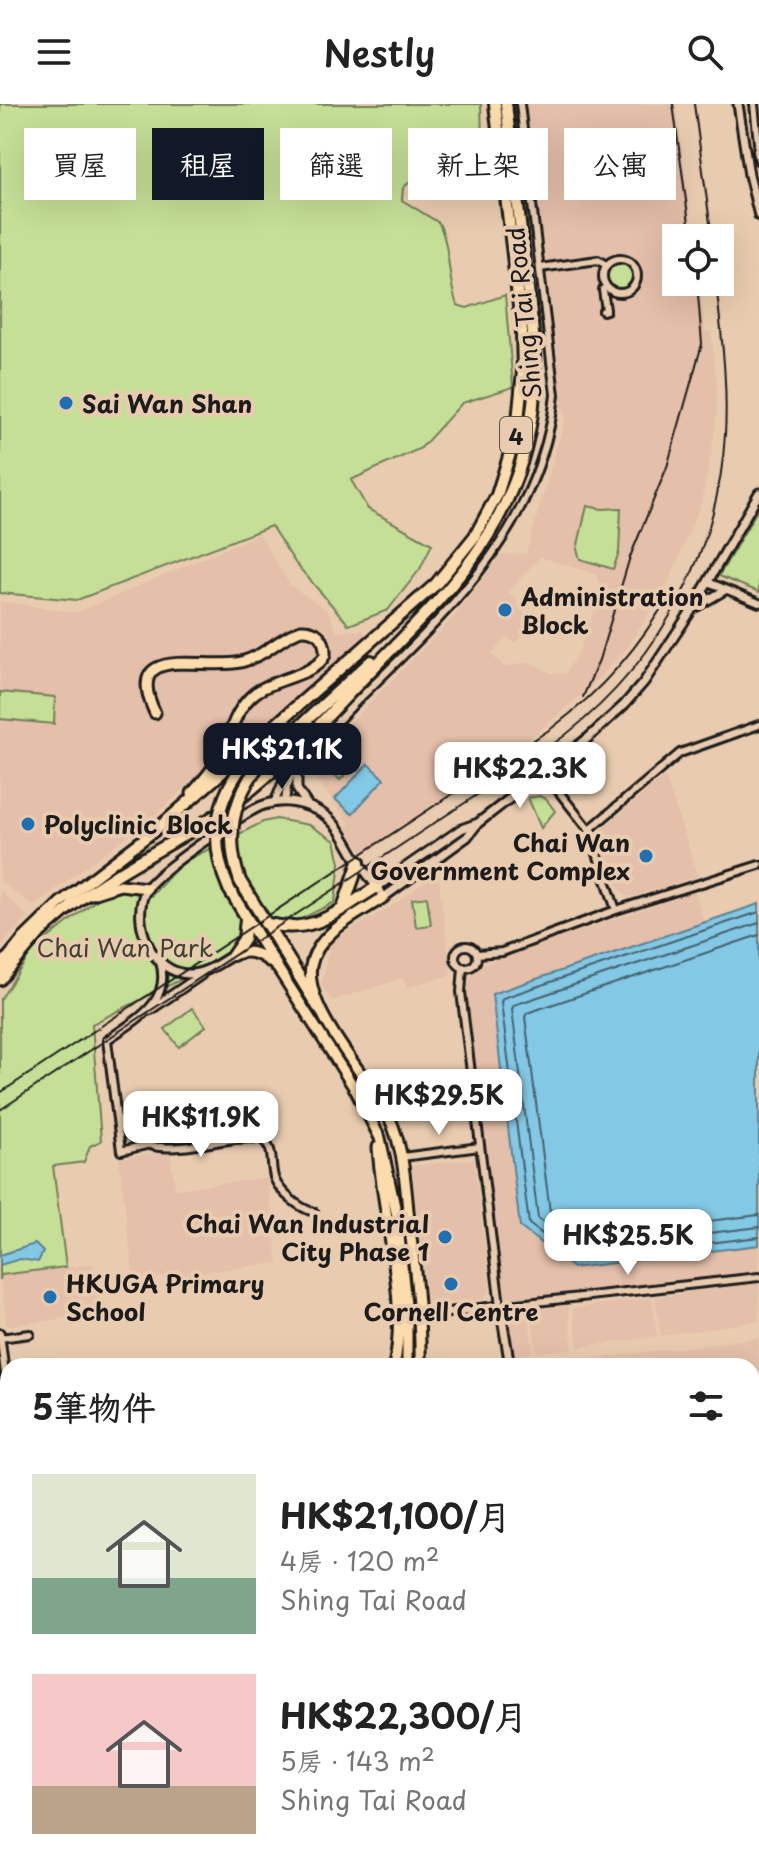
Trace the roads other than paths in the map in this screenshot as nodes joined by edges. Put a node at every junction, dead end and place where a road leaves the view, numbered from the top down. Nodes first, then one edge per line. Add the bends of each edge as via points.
1 (495, 104) edge
2 (506, 104) edge
3 (520, 104) edge
4 (738, 104) edge
5 (754, 104) edge
6 (758, 118) edge
7 (740, 121) junction
8 (758, 141) edge
9 (759, 161) edge
10 (757, 203) edge
11 (759, 216) edge
12 (606, 265) junction
13 (540, 268) junction
14 (606, 286) junction
15 (603, 311) dead end
16 (759, 493) edge
17 (708, 582) junction
18 (725, 590) junction
19 (759, 603) edge
20 (691, 611) junction
21 (418, 621) junction
22 (316, 692) junction
23 (155, 713) dead end
24 (759, 725) edge
25 (297, 764) junction
26 (544, 773) junction
27 (285, 802) junction
28 (274, 803) junction
29 (308, 806) junction
30 (478, 823) junction
31 (162, 825) junction
32 (589, 830) junction
33 (359, 862) junction
34 (759, 865) edge
35 (377, 887) junction
36 (147, 888) junction
37 (384, 897) junction
38 (72, 905) junction
39 (344, 907) junction
40 (616, 910) junction
41 (245, 917) junction
42 (265, 923) junction
43 (477, 954) junction
44 (233, 955) junction
45 (159, 959) junction
46 (0, 967) edge
47 (277, 967) junction
48 (463, 967) junction
49 (206, 971) junction
50 (0, 980) edge
51 (318, 1007) junction
52 (150, 1010) junction
53 (118, 1118) junction
54 (376, 1129) junction
55 (133, 1137) junction
56 (147, 1145) junction
57 (480, 1147) junction
58 (130, 1149) junction
59 (402, 1157) junction
60 (314, 1212) dead end
61 (759, 1277) edge
62 (500, 1306) junction
63 (420, 1316) junction
64 (30, 1334) dead end
65 (0, 1336) edge
66 (3, 1358) edge
67 (396, 1358) edge
68 (407, 1358) edge
69 (420, 1358) edge
70 (509, 1358) edge

1 - 22 highway, 4 via 523,356 520,415 510,460 483,524 447,572
2 - 21 highway, 4 via 532,324 535,370 529,434 499,521 470,564
3 - 13 street, Shing Tai Road
4 - 7 street
5 - 6 street
6 - 7 street
6 - 8 street
7 - 10 street
8 - 9 street
10 - 11 street
12 - 13 street via 598,260
12 - 14 street
12 - 14 street via 626,259 638,276 625,293
13 - 25 street, Shing Tai Road via 555,395 536,471 520,507 476,579
14 - 15 street
16 - 17 street
17 - 18 street
17 - 20 street
18 - 19 street
18 - 20 street
20 - 26 street via 624,705
21 - 38 highway, 4 via 249,791
21 - 42 highway, bridge via 263,760 241,793 232,824 233,854 240,881
22 - 31 highway, 4
22 - 41 highway, bridge via 249,757 228,786 217,818 216,851
23 - 31 main road via 147,686 162,665 242,661 301,630 315,632 323,641 325,655 317,667 267,685 245,703 210,773
24 - 32 street via 680,753
25 - 27 street, Shing Tai Road
25 - 28 street, Shing Tai Road
25 - 29 street via 297,789
26 - 30 street
26 - 32 street
27 - 28 street
27 - 29 street
28 - 36 street via 246,814
29 - 33 street via 332,821
30 - 35 street via 461,829
30 - 37 street via 467,837
31 - 46 main road, 4 via 61,902
32 - 40 street
33 - 35 street
33 - 39 highway
34 - 40 street
35 - 37 street
35 - 39 highway
36 - 38 main road via 113,887
36 - 45 street via 142,929
37 - 51 main road via 317,948 310,972
38 - 50 main road, 4
39 - 42 highway via 300,928
40 - 43 street via 502,952
41 - 44 highway via 246,934
41 - 47 highway
42 - 51 highway
43 - 48 street via 474,965
43 - 48 street via 470,946 458,950 456,960
44 - 47 main road via 258,954
44 - 49 street
45 - 49 street via 179,973
45 - 52 street via 163,979
47 - 54 main road
48 - 57 street via 461,992
49 - 52 street
51 - 59 main road via 387,1112
52 - 53 street via 107,1040
53 - 55 street
53 - 58 street via 121,1151
54 - 67 main road via 398,1308
54 - 68 main road via 397,1216
55 - 56 street
55 - 58 street
56 - 58 street
56 - 60 street via 266,1141 277,1183 300,1207
57 - 59 street
57 - 62 street
59 - 63 main road
61 - 62 street
62 - 63 street
62 - 70 street
63 - 69 main road
64 - 65 street
65 - 66 street

